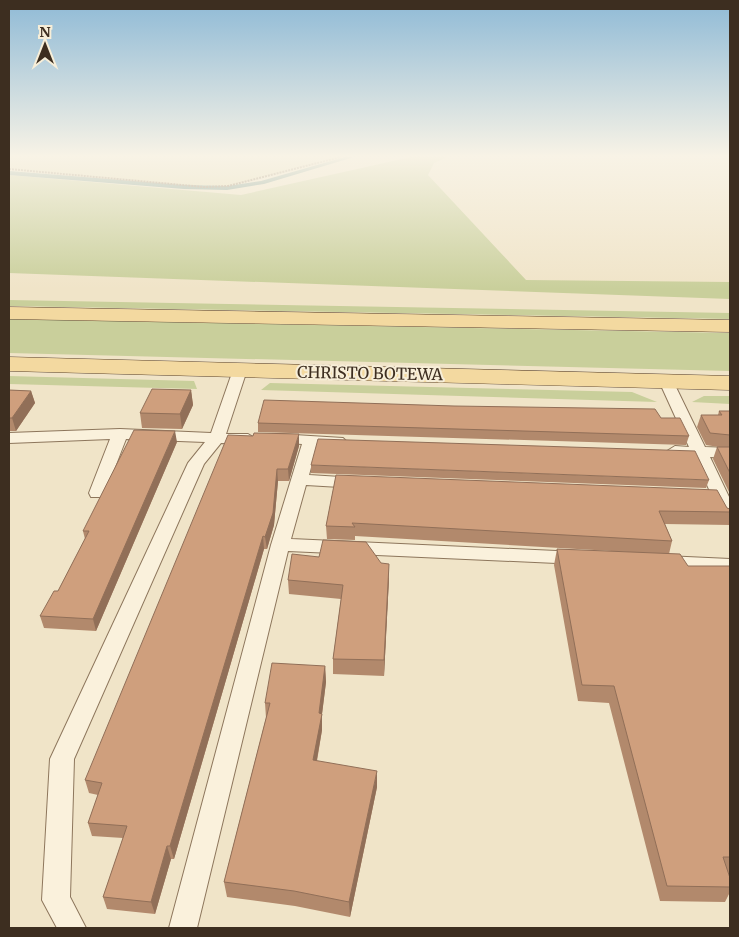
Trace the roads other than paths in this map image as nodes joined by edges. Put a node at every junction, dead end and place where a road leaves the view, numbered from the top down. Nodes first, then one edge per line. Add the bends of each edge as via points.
1 (9, 313) edge
2 (730, 326) edge
3 (9, 364) edge
4 (240, 370) junction
5 (666, 381) junction
6 (730, 383) edge
7 (120, 434) junction
8 (9, 438) edge
9 (217, 438) junction
10 (311, 440) junction
11 (351, 441) edge
12 (660, 451) edge
13 (699, 452) junction
14 (730, 453) edge
15 (300, 480) junction
16 (378, 483) edge
17 (97, 493) dead end
18 (701, 496) edge
19 (721, 496) junction
20 (730, 516) edge
21 (280, 545) junction
22 (593, 559) edge
23 (652, 562) edge
24 (730, 565) edge
25 (72, 928) edge
26 (183, 928) edge

1 - 2 main road
3 - 4 main road, CHRISTO BOTEWA
4 - 5 main road, CHRISTO BOTEWA
4 - 9 lane
5 - 6 main road, CHRISTO BOTEWA
5 - 13 lane
7 - 8 lane
7 - 9 lane
7 - 17 lane
9 - 10 lane
9 - 25 lane via 196,463 62,759 56,900
10 - 11 lane
10 - 15 lane
12 - 13 lane
13 - 14 lane
13 - 19 lane
15 - 16 lane
15 - 21 lane
18 - 19 lane
19 - 20 lane
21 - 22 lane
21 - 26 lane
23 - 24 lane

